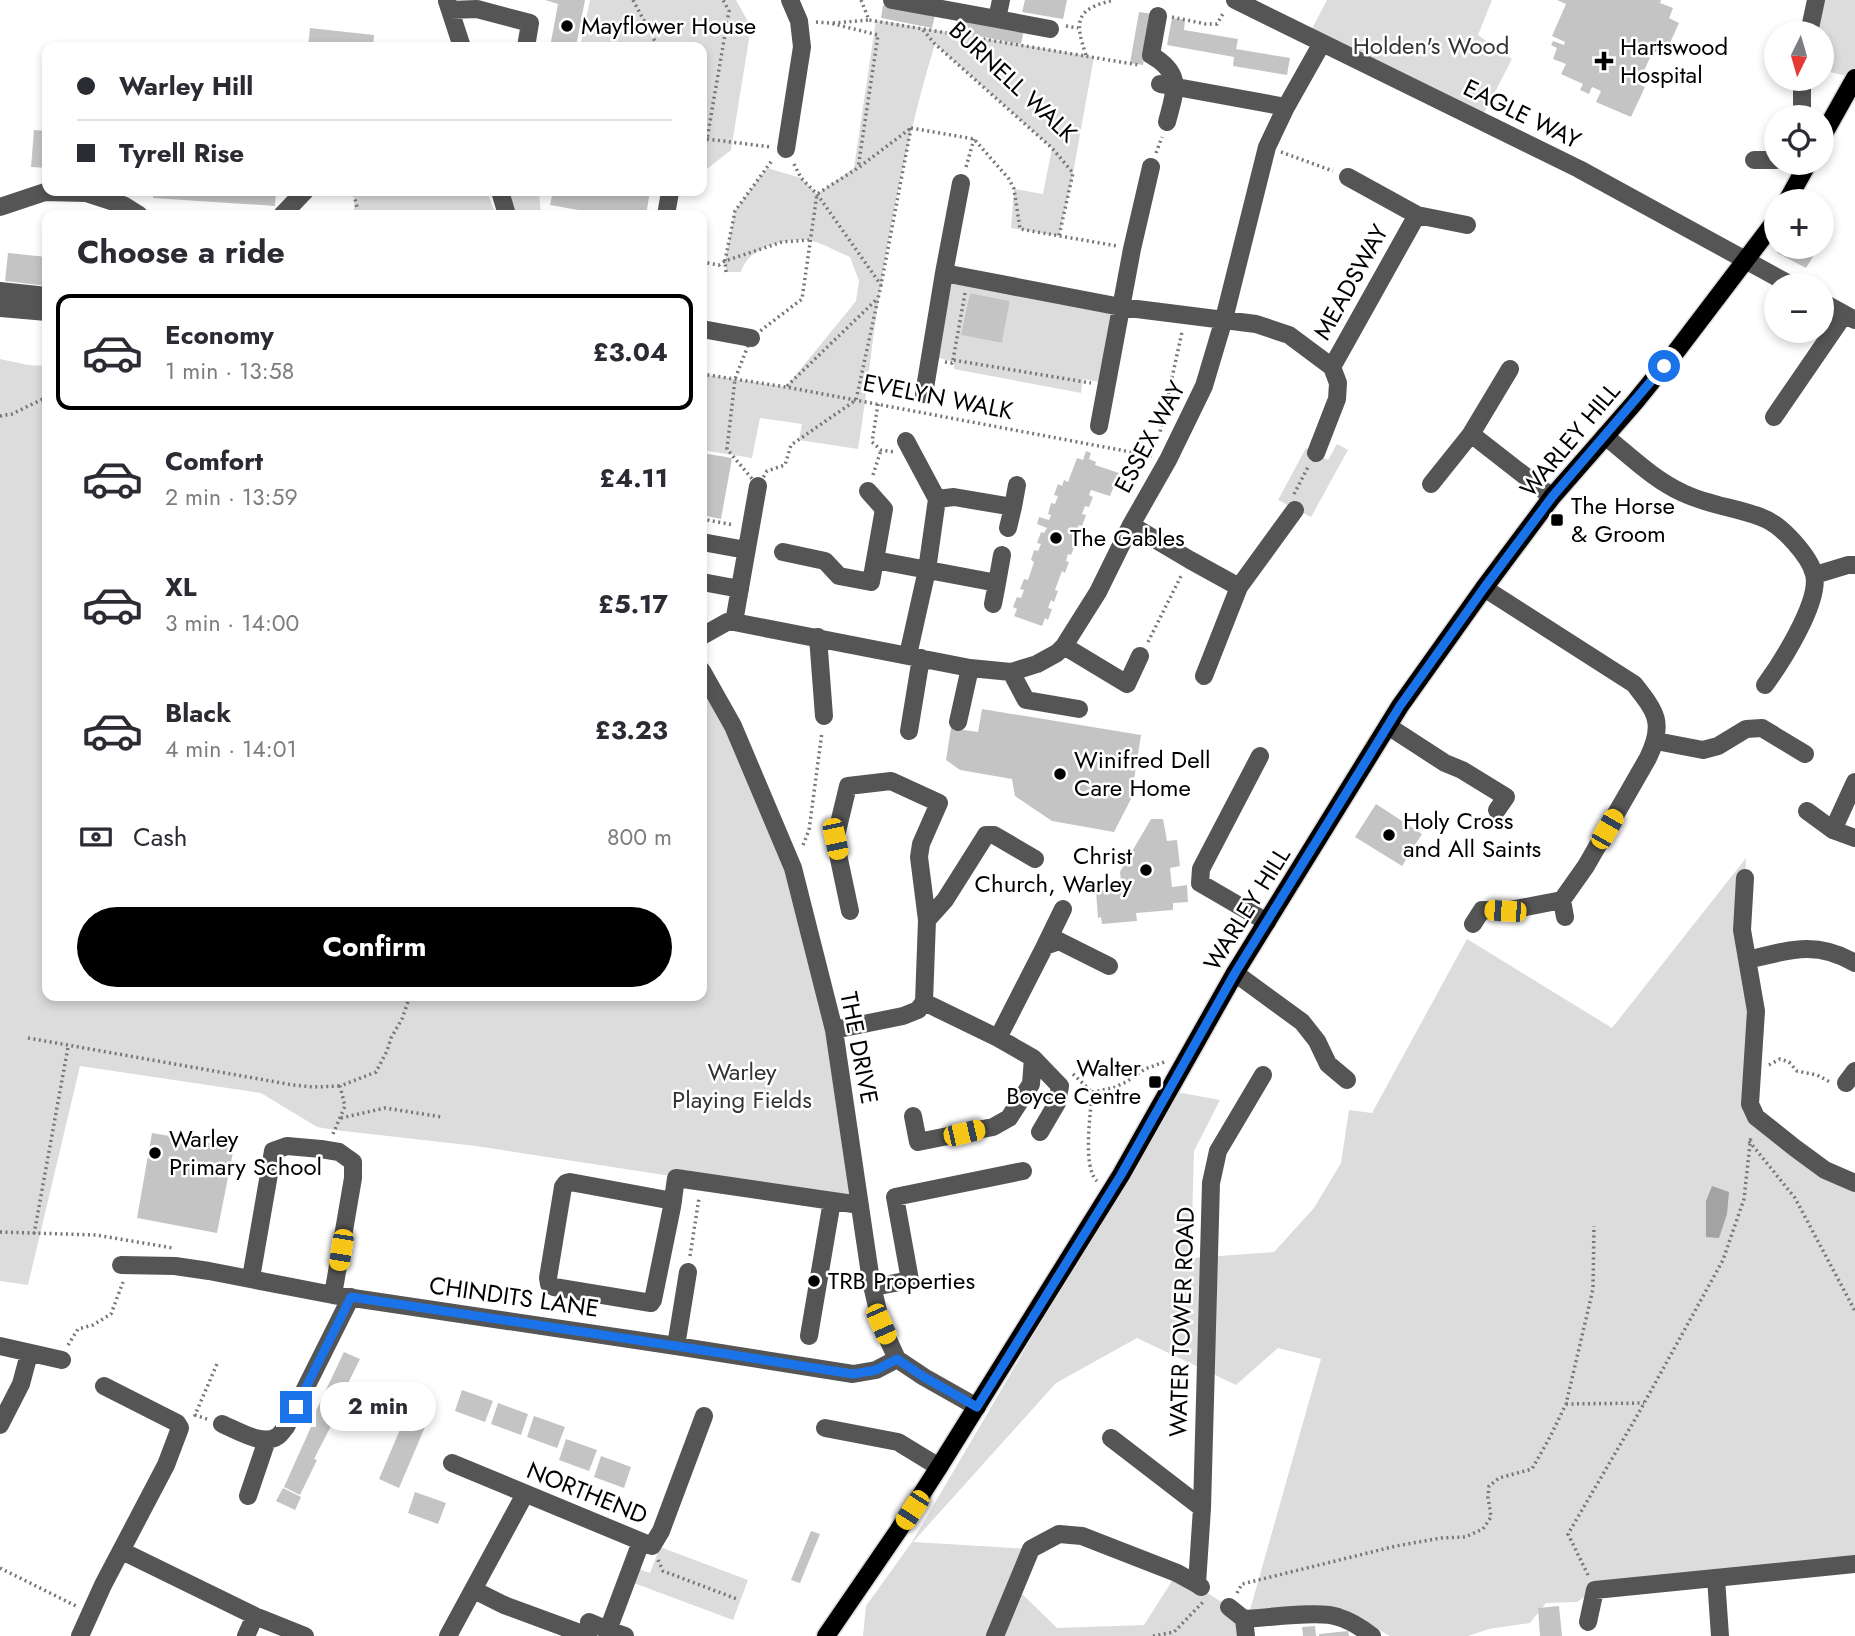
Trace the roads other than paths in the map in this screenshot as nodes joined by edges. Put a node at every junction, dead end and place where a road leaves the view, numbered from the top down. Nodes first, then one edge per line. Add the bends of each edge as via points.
1 (790, 0) edge
2 (1001, 0) edge
3 (1816, 0) edge
4 (902, 1) edge
5 (1232, 3) edge
6 (449, 5) edge
7 (954, 5) edge
8 (1158, 16) road end
9 (997, 19) junction
10 (1812, 21) edge
11 (1050, 29) dead end
12 (460, 42) edge
13 (527, 42) edge
14 (1322, 43) junction
15 (1855, 78) edge
16 (1169, 80) junction
17 (1286, 107) junction
18 (1834, 116) edge
19 (1167, 122) road end
20 (783, 148) road end
21 (1754, 160) dead end
22 (1764, 160) edge
23 (1151, 167) road end
24 (1798, 175) edge
25 (1801, 175) edge
26 (1348, 177) road end
27 (961, 183) road end
28 (1797, 183) junction
29 (1794, 189) edge
30 (42, 193) edge
31 (95, 196) edge
32 (300, 196) edge
33 (0, 207) edge
34 (131, 210) edge
35 (287, 210) edge
36 (1416, 215) junction
37 (1467, 225) dead end
38 (1764, 236) edge
39 (1746, 260) junction
40 (944, 273) junction
41 (1769, 273) edge
42 (0, 291) edge
43 (42, 295) edge
44 (1121, 307) junction
45 (0, 308) edge
46 (1834, 308) edge
47 (42, 312) edge
48 (1850, 317) edge
49 (1224, 319) junction
50 (707, 330) edge
51 (751, 338) road end
52 (1332, 367) junction
53 (1510, 369) dead end
54 (924, 394) dead end
55 (1774, 417) dead end
56 (1099, 426) dead end
57 (1471, 434) junction
58 (1605, 436) junction
59 (910, 448) road end
60 (1316, 453) road end
61 (1431, 484) dead end
62 (1017, 485) dead end
63 (758, 486) road end
64 (868, 491) road end
65 (1552, 497) junction
66 (937, 499) junction
67 (1013, 507) junction
68 (1295, 510) road end
69 (1131, 524) junction
70 (1008, 528) dead end
71 (707, 543) edge
72 (746, 550) junction
73 (783, 552) dead end
74 (1002, 555) dead end
75 (875, 560) junction
76 (1855, 565) edge
77 (927, 570) junction
78 (1815, 575) junction
79 (707, 583) edge
80 (997, 583) junction
81 (1239, 587) junction
82 (1484, 588) junction
83 (740, 589) junction
84 (993, 604) dead end
85 (734, 622) junction
86 (707, 633) edge
87 (818, 638) junction
88 (1064, 646) junction
89 (1140, 656) road end
90 (915, 657) junction
91 (970, 668) junction
92 (1011, 672) junction
93 (1204, 676) dead end
94 (707, 680) edge
95 (1765, 685) dead end
96 (1079, 709) dead end
97 (824, 716) road end
98 (958, 722) dead end
99 (1388, 726) junction
100 (909, 731) dead end
101 (1656, 741) junction
102 (1805, 754) dead end
103 (1259, 756) dead end
104 (1855, 782) edge
105 (1497, 810) dead end
106 (1807, 811) dead end
107 (1833, 830) junction
108 (1855, 838) edge
109 (1035, 859) dead end
110 (1745, 878) dead end
111 (1063, 909) dead end
112 (850, 911) dead end
113 (927, 920) junction
114 (1267, 922) junction
115 (1473, 924) dead end
116 (1045, 946) junction
117 (1748, 960) junction
118 (1855, 963) edge
119 (1109, 966) dead end
120 (1235, 973) junction
121 (924, 1002) junction
122 (834, 1030) junction
123 (998, 1038) junction
124 (1033, 1058) junction
125 (1264, 1075) dead end
126 (1347, 1080) dead end
127 (913, 1116) dead end
128 (1040, 1132) dead end
129 (1023, 1171) dead end
130 (1855, 1183) edge
131 (673, 1201) junction
132 (832, 1201) junction
133 (860, 1205) junction
134 (121, 1265) dead end
135 (688, 1272) road end
136 (251, 1278) junction
137 (874, 1287) junction
138 (342, 1296) junction
139 (809, 1336) dead end
140 (0, 1346) edge
141 (676, 1346) junction
142 (29, 1354) junction
143 (897, 1359) junction
144 (62, 1360) road end
145 (104, 1386) dead end
146 (977, 1407) junction
147 (704, 1416) dead end
148 (222, 1424) road end
149 (0, 1425) edge
150 (825, 1428) dead end
151 (1111, 1438) dead end
152 (267, 1440) junction
153 (452, 1463) dead end
154 (939, 1467) junction
155 (525, 1494) junction
156 (248, 1496) dead end
157 (1202, 1508) junction
158 (647, 1544) junction
159 (122, 1551) junction
160 (1855, 1564) edge
161 (1716, 1578) junction
162 (474, 1590) junction
163 (1229, 1607) road end
164 (255, 1615) junction
165 (840, 1618) junction
166 (1588, 1622) dead end
167 (1245, 1628) edge
168 (588, 1629) edge
169 (608, 1629) junction
170 (80, 1636) edge
171 (246, 1636) edge
172 (305, 1636) edge
173 (448, 1636) edge
174 (625, 1636) edge
175 (826, 1636) edge
176 (834, 1636) edge
177 (995, 1636) edge
178 (1372, 1636) edge
179 (1720, 1636) edge

1 - 20 street via 799,21 802,47
2 - 9 street
3 - 10 street
4 - 7 street
5 - 14 street, EAGLE WAY
6 - 12 street
6 - 13 street via 530,23
7 - 9 street
8 - 16 street via 1151,55 1164,62
9 - 11 street
14 - 17 street, ESSEX WAY
14 - 39 street, EAGLE WAY via 1579,169
15 - 18 main road
16 - 17 street
16 - 19 street
17 - 49 street, ESSEX WAY via 1267,147
21 - 22 street
23 - 44 street
24 - 28 street
25 - 28 main road
26 - 36 street, MEADSWAY
27 - 40 street
28 - 29 main road
30 - 33 street
31 - 34 street
32 - 35 street
36 - 37 street
36 - 52 street, MEADSWAY
38 - 39 main road, WARLEY HILL
39 - 41 street, EAGLE WAY
39 - 58 main road, WARLEY HILL
40 - 44 street, MEADSWAY
40 - 54 street
42 - 43 street
44 - 49 street, MEADSWAY
44 - 56 street
45 - 47 street
46 - 48 street
48 - 55 street
49 - 52 street, MEADSWAY via 1289,335
49 - 69 street, ESSEX WAY via 1204,386 1161,458
50 - 51 street
52 - 60 street, MEADSWAY via 1337,399
53 - 57 street
57 - 61 street
57 - 65 street
58 - 65 main road, WARLEY HILL
58 - 78 street via 1681,493 1779,526 1803,552
59 - 66 street
62 - 67 street
63 - 72 street
64 - 75 street via 884,509
65 - 82 main road, WARLEY HILL
66 - 67 street via 954,497
66 - 77 street
67 - 70 street
68 - 81 street
69 - 81 street
69 - 88 street, ESSEX WAY via 1098,592
71 - 72 street
72 - 83 street
73 - 75 street via 825,561 839,576 871,582
74 - 80 street
75 - 77 street
76 - 78 street
77 - 80 street
77 - 90 street
78 - 95 street via 1812,598 1793,642
79 - 83 street
80 - 84 street
81 - 93 street
82 - 99 main road, WARLEY HILL
82 - 101 street via 1634,684 1655,717
83 - 85 street
85 - 86 street
85 - 87 street, ESSEX WAY
87 - 90 street, ESSEX WAY
87 - 97 street
88 - 89 street via 1127,684
88 - 92 street, ESSEX WAY via 1037,664
90 - 91 street, ESSEX WAY
90 - 100 street
91 - 92 street, ESSEX WAY
91 - 98 street
92 - 96 street via 1026,701
94 - 122 street, THE DRIVE via 733,726 793,868
99 - 105 street via 1506,797
99 - 114 main road, WARLEY HILL
101 - 102 street via 1710,749 1745,729 1762,728
101 - 115 street via 1563,908 1482,910
103 - 114 street via 1201,869 1200,883
104 - 107 street
106 - 107 street
107 - 108 street
109 - 113 street via 994,835 986,835 946,900
110 - 117 street via 1742,930
111 - 116 street
112 - 113 street via 835,839 848,786 891,781 939,803 920,844
113 - 121 street
114 - 120 main road, WARLEY HILL
116 - 119 street via 1059,941
116 - 123 street
117 - 118 street via 1809,948 1830,951
117 - 130 street via 1756,1011 1751,1104 1756,1117 1825,1170
120 - 126 street via 1302,1022 1328,1064
120 - 146 main road, WARLEY HILL via 1110,1192
121 - 122 street via 903,1016
121 - 123 street
122 - 133 street, THE DRIVE
123 - 124 street
124 - 127 street via 1031,1084 1009,1118 993,1126 918,1142
124 - 128 street via 1060,1086 1057,1103
125 - 157 street, WATER TOWER ROAD via 1218,1152 1211,1183
129 - 137 street via 895,1197 910,1280
131 - 131 street via 651,1303 549,1284 566,1183
131 - 132 street via 676,1178
132 - 133 street
132 - 139 street
133 - 137 street, THE DRIVE
134 - 136 street, CHINDITS LANE via 175,1266
135 - 141 street
136 - 138 street, CHINDITS LANE
136 - 138 street via 273,1151 287,1146 339,1152 353,1162
137 - 143 street, THE DRIVE via 881,1324
138 - 141 street, CHINDITS LANE
138 - 152 street via 286,1427
140 - 142 street
141 - 143 street, CHINDITS LANE via 853,1374 876,1370
142 - 144 street
142 - 149 street
143 - 146 street
145 - 159 street via 180,1428
146 - 154 main road, WARLEY HILL
147 - 158 street, NORTHEND via 661,1531
148 - 152 street
150 - 154 street via 898,1442
151 - 157 street
152 - 156 street
153 - 155 street, NORTHEND
154 - 165 main road, WARLEY HILL
155 - 158 street, NORTHEND
155 - 162 street
157 - 177 street, WATER TOWER ROAD via 1201,1590 1177,1573 1082,1536 1059,1534 1031,1549
158 - 169 street
159 - 164 street
159 - 170 street
160 - 161 street
161 - 166 street via 1595,1590
161 - 179 street
162 - 168 street via 504,1605
162 - 173 street
163 - 167 street
164 - 171 street
164 - 172 street
165 - 175 main road, WARLEY HILL
165 - 176 main road, WARLEY HILL
167 - 178 street via 1286,1617 1336,1615
168 - 169 street
169 - 174 street

